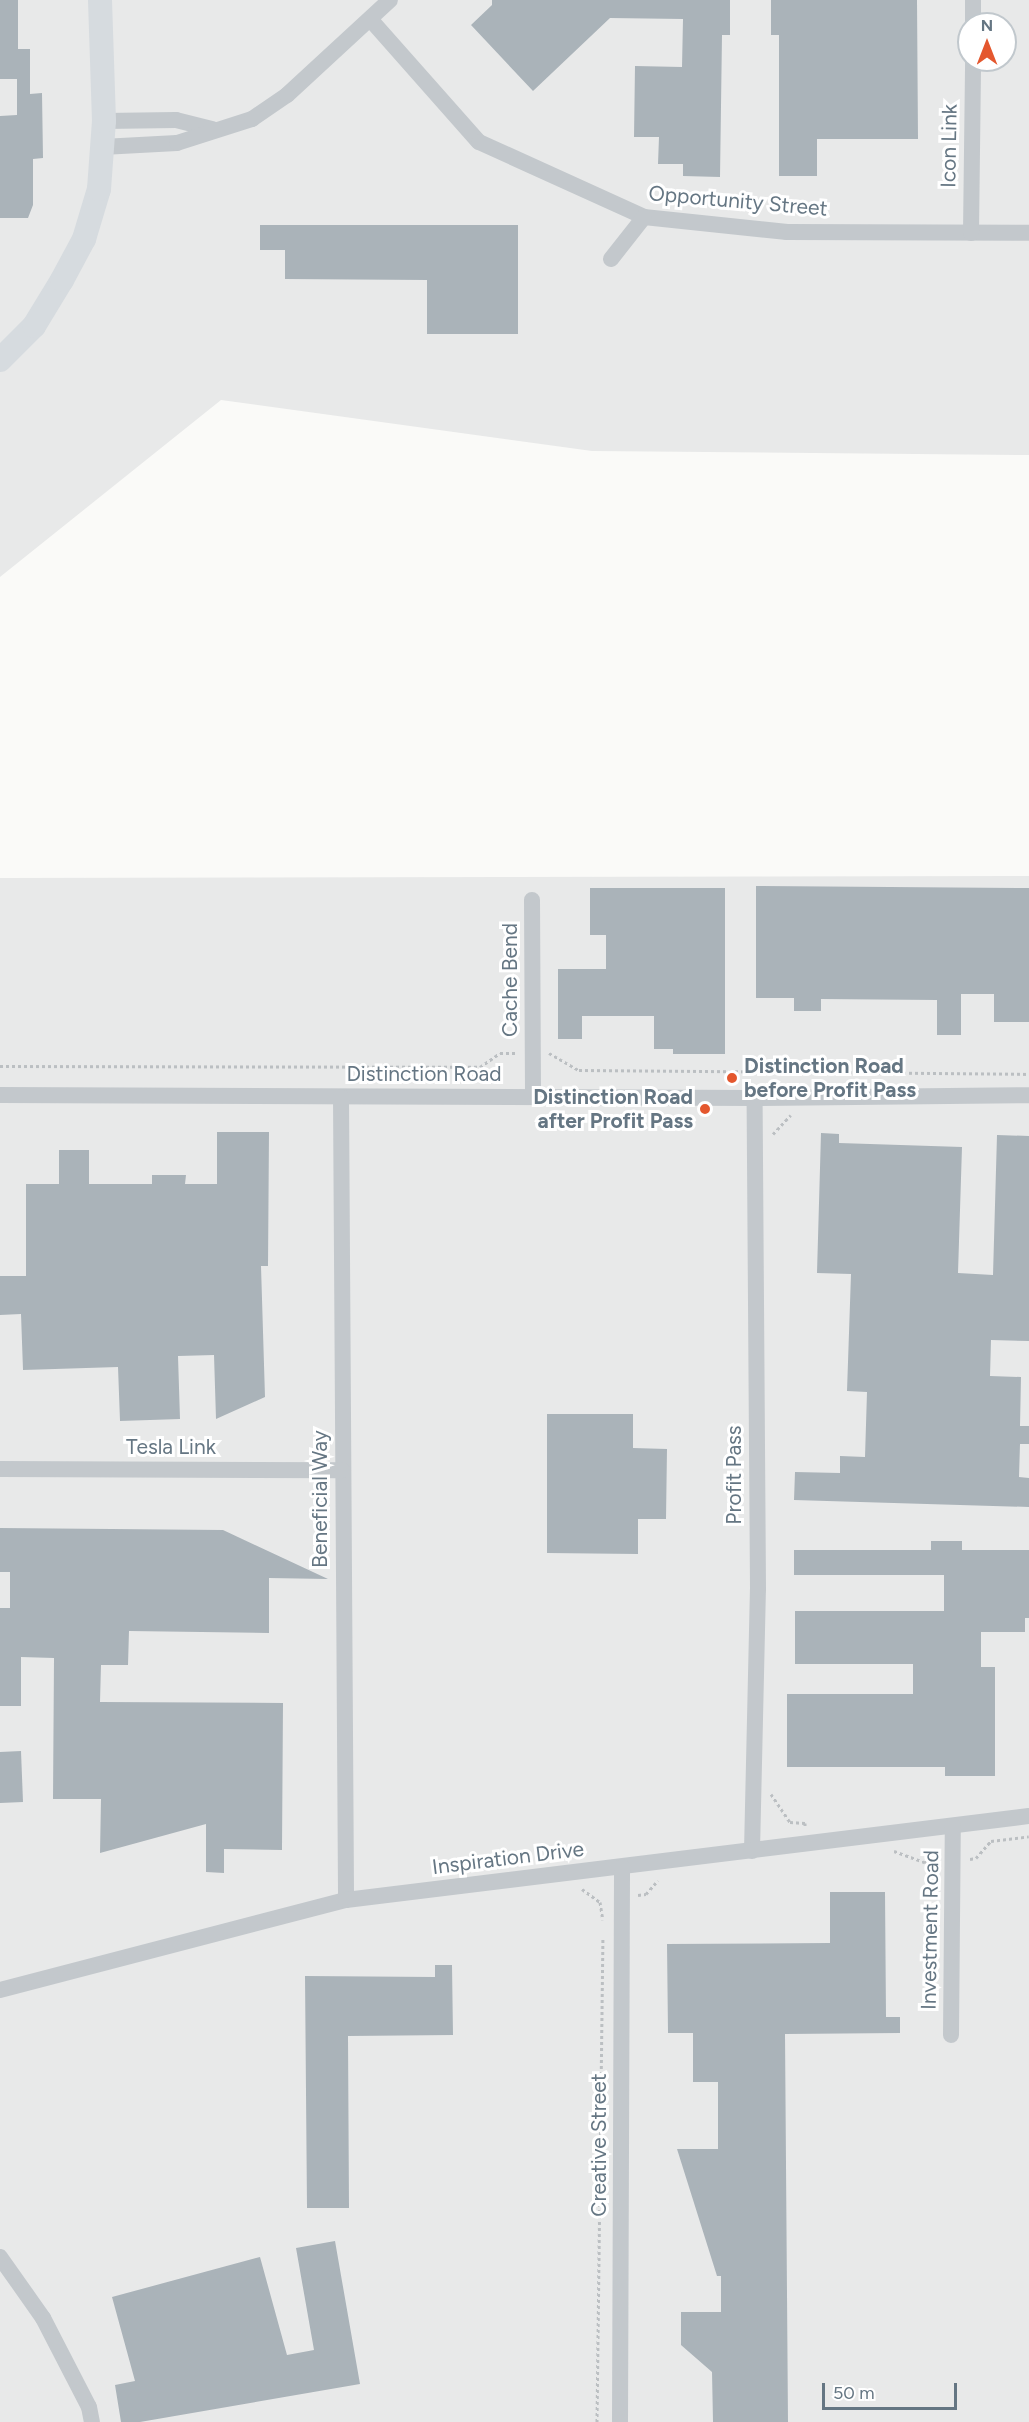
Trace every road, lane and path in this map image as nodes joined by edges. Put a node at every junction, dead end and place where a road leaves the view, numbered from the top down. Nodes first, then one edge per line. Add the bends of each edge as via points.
1 (100, 0) edge
2 (390, 0) edge
3 (370, 19) junction
4 (973, 72) edge
5 (104, 121) junction
6 (213, 129) junction
7 (102, 147) junction
8 (644, 217) junction
9 (970, 233) junction
10 (1029, 233) edge
11 (611, 259) dead end
12 (0, 360) edge
13 (532, 900) dead end
14 (0, 1095) edge
15 (1029, 1095) edge
16 (341, 1097) junction
17 (533, 1097) junction
18 (755, 1098) junction
19 (0, 1469) edge
20 (342, 1470) junction
21 (1029, 1816) edge
22 (954, 1826) junction
23 (1029, 1836) edge
24 (752, 1851) junction
25 (885, 1852) dead end
26 (953, 1860) junction
27 (622, 1867) junction
28 (669, 1879) dead end
29 (576, 1888) dead end
30 (622, 1898) junction
31 (346, 1900) junction
32 (600, 1902) junction
33 (0, 1990) edge
34 (951, 2036) dead end
35 (0, 2257) edge
36 (92, 2422) edge
37 (597, 2422) edge
38 (620, 2422) edge

1 - 5 street
2 - 3 street
3 - 6 street via 287,95 252,119
3 - 8 street, Opportunity Street via 479,142
4 - 9 street, Icon Link
5 - 6 street via 176,120
5 - 7 street
6 - 7 street via 177,143
7 - 12 street via 99,189 84,238 34,326
8 - 9 street, Opportunity Street via 787,232
8 - 11 street
9 - 10 street, Opportunity Street
13 - 17 street, Cache Bend
14 - 16 street, Distinction Road
15 - 18 street, Distinction Road
16 - 17 street, Distinction Road
16 - 20 street, Beneficial Way
17 - 18 street, Distinction Road
18 - 24 street, Profit Pass via 758,1589
19 - 20 street, Tesla Link
20 - 31 street, Beneficial Way
21 - 22 street, Inspiration Drive
22 - 24 street, Inspiration Drive
22 - 26 street, Investment Road
23 - 26 path via 991,1841 976,1858
24 - 27 street, Inspiration Drive
25 - 26 path via 896,1851 925,1862
26 - 34 street, Investment Road
27 - 30 street, Creative Street
27 - 31 street, Inspiration Drive
28 - 30 path via 658,1880 646,1894
29 - 32 path via 592,1893
30 - 32 path
30 - 38 street, Creative Street
31 - 33 street, Inspiration Drive
32 - 37 path via 603,1918
35 - 36 street via 43,2318 89,2407

